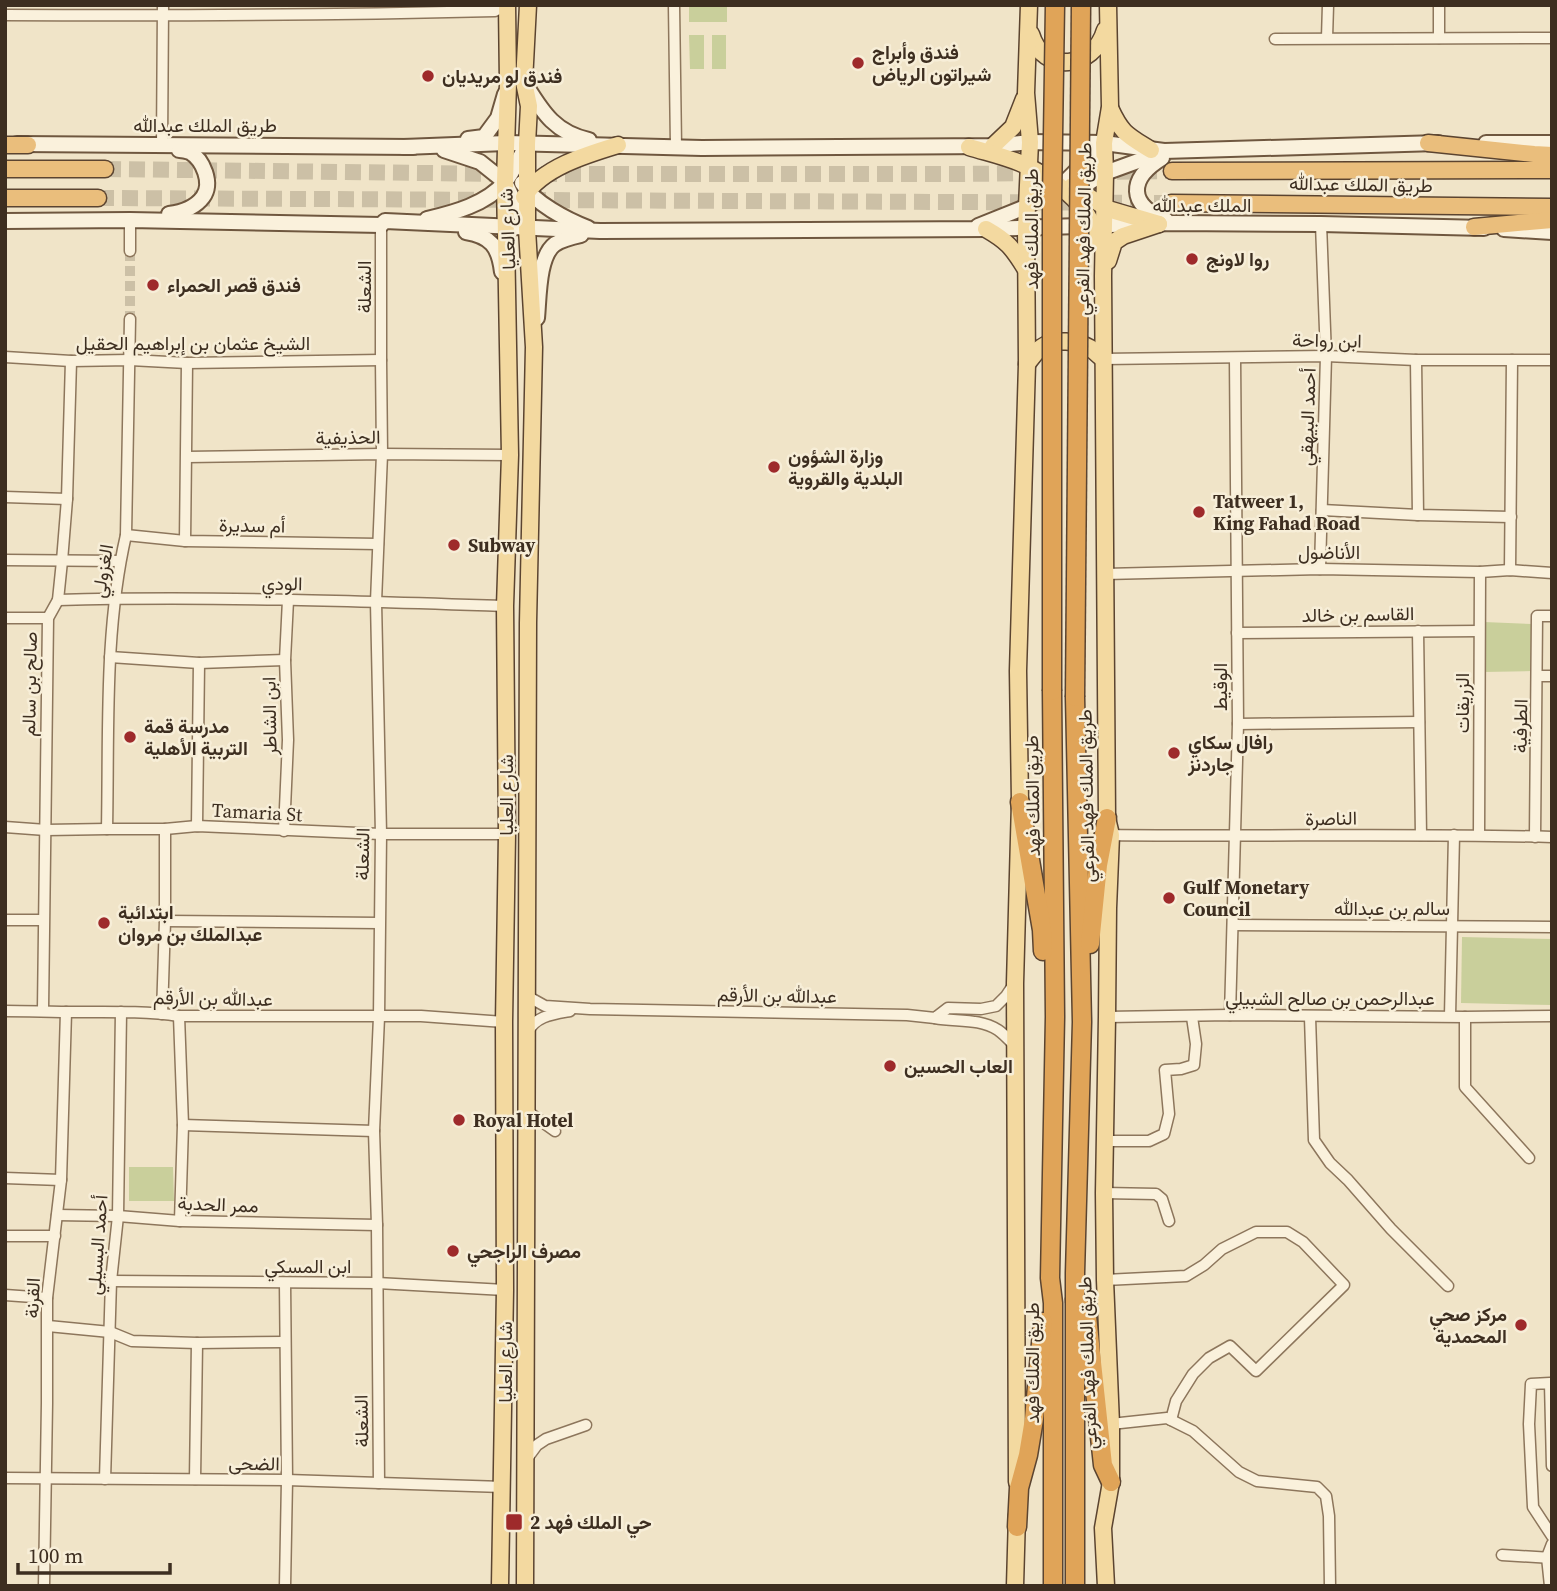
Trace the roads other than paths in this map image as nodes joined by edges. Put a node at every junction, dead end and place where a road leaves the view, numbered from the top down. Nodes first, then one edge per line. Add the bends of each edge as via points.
1 (506, 5) edge
2 (528, 5) edge
3 (674, 5) edge
4 (1029, 5) edge
5 (1055, 5) edge
6 (1081, 5) edge
7 (1328, 5) edge
8 (1439, 5) edge
9 (103, 10) edge
10 (163, 10) edge
11 (381, 10) edge
12 (223, 11) edge
13 (1107, 14) edge
14 (5, 15) edge
15 (1030, 28) junction
16 (1327, 38) junction
17 (1439, 38) junction
18 (1552, 38) edge
19 (1275, 39) dead end
20 (516, 83) junction
21 (1026, 93) junction
22 (1110, 107) junction
23 (1030, 142) junction
24 (506, 143) junction
25 (1104, 143) junction
26 (1428, 143) junction
27 (1552, 143) edge
28 (5, 144) edge
29 (527, 144) junction
30 (28, 145) joint
31 (618, 145) junction
32 (162, 146) junction
33 (969, 146) junction
34 (993, 146) junction
35 (404, 147) junction
36 (676, 147) junction
37 (1164, 150) junction
38 (1552, 155) edge
39 (516, 165) junction
40 (1030, 167) junction
41 (5, 169) edge
42 (105, 169) tunnel mouth
43 (1552, 170) edge
44 (1172, 171) tunnel mouth
45 (1105, 173) junction
46 (505, 182) junction
47 (1067, 188) junction
48 (527, 191) junction
49 (5, 198) edge
50 (98, 198) tunnel mouth
51 (1171, 203) tunnel mouth
52 (1028, 206) junction
53 (1104, 206) junction
54 (1552, 207) edge
55 (516, 208) junction
56 (5, 220) edge
57 (130, 220) junction
58 (1552, 220) edge
59 (409, 222) junction
60 (1166, 224) junction
61 (1321, 224) junction
62 (381, 225) junction
63 (1098, 225) junction
64 (507, 228) junction
65 (979, 228) junction
66 (1026, 228) junction
67 (1474, 228) junction
68 (527, 229) junction
69 (600, 231) junction
70 (1552, 232) edge
71 (130, 251) tunnel mouth
72 (1026, 269) junction
73 (1103, 276) junction
74 (130, 319) tunnel mouth
75 (509, 341) junction
76 (534, 347) junction
77 (1326, 356) junction
78 (5, 357) edge
79 (1235, 358) junction
80 (381, 359) junction
81 (1102, 359) junction
82 (130, 360) junction
83 (1416, 360) junction
84 (1512, 360) junction
85 (1552, 360) edge
86 (71, 361) junction
87 (187, 363) junction
88 (1027, 364) junction
89 (382, 453) junction
90 (510, 455) junction
91 (187, 457) junction
92 (5, 497) edge
93 (67, 499) junction
94 (1322, 509) junction
95 (1418, 515) junction
96 (1511, 517) junction
97 (126, 535) junction
98 (186, 541) junction
99 (378, 544) junction
100 (5, 560) edge
101 (62, 561) junction
102 (120, 561) junction
103 (1320, 569) junction
104 (1236, 570) junction
105 (1510, 570) junction
106 (1480, 572) junction
107 (1552, 573) edge
108 (1105, 574) junction
109 (114, 598) junction
110 (58, 600) junction
111 (288, 600) junction
112 (376, 602) junction
113 (505, 606) junction
114 (1552, 616) edge
115 (5, 618) edge
116 (48, 618) junction
117 (1418, 631) junction
118 (1479, 631) junction
119 (1237, 633) junction
120 (110, 657) junction
121 (285, 660) junction
122 (199, 663) junction
123 (1538, 676) junction
124 (1552, 676) edge
125 (1419, 722) junction
126 (1238, 724) junction
127 (1020, 802) junction
128 (197, 826) junction
129 (1109, 826) junction
130 (5, 827) edge
131 (165, 829) junction
132 (46, 830) junction
133 (107, 830) junction
134 (284, 831) junction
135 (381, 834) junction
136 (507, 834) junction
137 (1421, 835) junction
138 (1454, 835) junction
139 (1479, 835) junction
140 (1235, 837) junction
141 (1535, 837) junction
142 (1552, 837) edge
143 (5, 920) edge
144 (43, 920) junction
145 (165, 921) junction
146 (379, 923) junction
147 (1233, 925) junction
148 (1452, 926) junction
149 (1552, 927) edge
150 (1014, 984) junction
151 (527, 996) junction
152 (590, 1009) junction
153 (43, 1010) junction
154 (1082, 1010) junction
155 (5, 1011) edge
156 (66, 1012) junction
157 (121, 1013) junction
158 (162, 1014) junction
159 (1230, 1015) junction
160 (179, 1016) junction
161 (1450, 1016) junction
162 (1552, 1016) edge
163 (379, 1017) junction
164 (1055, 1017) junction
165 (1107, 1017) junction
166 (1192, 1017) junction
167 (1310, 1017) junction
168 (1465, 1017) junction
169 (935, 1018) junction
170 (504, 1022) junction
171 (527, 1034) junction
172 (1015, 1046) junction
173 (527, 1111) junction
174 (183, 1125) junction
175 (374, 1130) junction
176 (555, 1131) dead end
177 (1105, 1141) junction
178 (1529, 1158) dead end
179 (5, 1178) edge
180 (61, 1180) junction
181 (1104, 1193) junction
182 (57, 1215) junction
183 (118, 1216) junction
184 (1169, 1221) dead end
185 (180, 1222) junction
186 (377, 1225) junction
187 (5, 1236) edge
188 (55, 1236) junction
189 (1050, 1278) junction
190 (1105, 1280) junction
191 (111, 1282) junction
192 (285, 1283) junction
193 (377, 1283) junction
194 (1448, 1286) dead end
195 (505, 1290) junction
196 (5, 1295) edge
197 (47, 1298) junction
198 (1075, 1300) junction
199 (48, 1326) junction
200 (110, 1332) junction
201 (284, 1342) junction
202 (197, 1343) junction
203 (1171, 1420) junction
204 (1111, 1424) junction
205 (586, 1425) dead end
206 (526, 1461) junction
207 (1552, 1466) edge
208 (5, 1478) edge
209 (46, 1479) junction
210 (105, 1479) junction
211 (195, 1479) junction
212 (287, 1480) junction
213 (1111, 1482) junction
214 (379, 1483) junction
215 (502, 1487) junction
216 (1017, 1527) junction
217 (1552, 1536) edge
218 (1552, 1544) edge
219 (1503, 1555) dead end
220 (1549, 1558) edge
221 (44, 1586) edge
222 (285, 1586) edge
223 (500, 1586) edge
224 (525, 1586) edge
225 (1015, 1586) edge
226 (1053, 1586) edge
227 (1076, 1586) edge
228 (1105, 1586) edge
229 (1330, 1586) edge
230 (1550, 1586) edge

1 - 11 street via 495,11
1 - 20 main road, شارع العليا
2 - 20 main road, شارع العليا
3 - 36 street
4 - 15 main road
5 - 164 highway, طريق الملك فهد, bridge
6 - 154 highway, bridge via 1075,696
7 - 16 street
8 - 17 street
9 - 10 street
9 - 14 street
10 - 12 street
10 - 32 street
11 - 12 street
13 - 15 main road via 1098,47 1069,62 1040,51
13 - 22 main road, طريق الملك فهد الفرعي
15 - 21 main road
16 - 17 street
16 - 19 street
17 - 18 street
20 - 24 main road, شارع العليا
20 - 29 main road, شارع العليا via 529,106
20 - 31 main road via 550,121 567,132
20 - 35 main road via 484,137
21 - 23 main road
21 - 34 main road via 1013,127
22 - 25 main road, طريق الملك فهد الفرعي
22 - 37 main road via 1124,132
23 - 25 main road
23 - 34 main road
23 - 40 main road
23 - 47 main road
24 - 29 main road
24 - 35 main road
24 - 39 main road
24 - 46 main road, شارع العليا
25 - 37 main road
25 - 45 main road, طريق الملك فهد الفرعي
25 - 47 main road
26 - 27 main road
26 - 37 main road
26 - 38 highway
28 - 30 highway
29 - 31 main road
29 - 39 main road
29 - 48 main road, شارع العليا
30 - 32 main road, طريق الملك عبدالله
31 - 36 main road
31 - 48 main road via 576,158
32 - 35 main road, طريق الملك عبدالله
32 - 57 main road via 189,151 202,163 207,184 204,196 185,212
33 - 34 main road
33 - 36 main road
33 - 40 main road
35 - 46 main road via 438,148 466,157
37 - 45 main road
37 - 60 main road via 1136,186 1147,211
39 - 46 main road
39 - 48 main road
40 - 47 main road
40 - 52 main road
41 - 42 highway
43 - 44 highway, طريق الملك عبدالله
45 - 47 main road
45 - 53 main road, طريق الملك فهد الفرعي
46 - 55 main road
46 - 59 main road via 473,204
46 - 64 main road, شارع العليا
47 - 52 main road
47 - 53 main road
47 - 63 main road
47 - 66 main road
48 - 55 main road
48 - 68 main road, شارع العليا
48 - 69 main road via 574,223
49 - 50 highway
51 - 54 highway, طريق الملك عبدالله
52 - 65 main road
52 - 66 main road
53 - 60 main road
53 - 63 main road, طريق الملك فهد الفرعي
55 - 64 main road
55 - 68 main road
56 - 57 main road
57 - 62 main road
57 - 71 street
58 - 67 highway
59 - 62 main road
59 - 64 main road
59 - 75 main road via 487,238 500,259
60 - 61 main road, الملك عبدالله
60 - 63 main road, الملك عبدالله
60 - 73 main road via 1114,242
61 - 67 main road, الملك عبدالله
61 - 77 street, أحمد البيهقي
62 - 80 street, الشعلة
63 - 66 main road, الملك عبدالله
63 - 73 main road, طريق الملك فهد الفرعي
64 - 68 main road
64 - 75 main road, شارع العليا
65 - 66 main road
65 - 69 main road
65 - 72 main road via 1004,239
66 - 72 main road
67 - 70 main road, الملك عبدالله
68 - 69 main road
68 - 76 main road, شارع العليا
69 - 76 main road via 566,239 547,253
72 - 88 main road
73 - 81 main road, طريق الملك فهد الفرعي
74 - 82 street, الغزولي
75 - 90 main road, شارع العليا
76 - 151 main road, شارع العليا
77 - 79 street, ابن رواحة
77 - 83 street, ابن رواحة
77 - 94 street, أحمد البيهقي
78 - 86 street, الشيخ عثمان بن إبراهيم الحقيل
79 - 81 street, ابن رواحة
79 - 104 street, الوقيط
80 - 87 street, الشيخ عثمان بن إبراهيم الحقيل
80 - 89 street, الشعلة
81 - 88 main road via 1083,345 1061,342 1042,347
81 - 108 main road, طريق الملك فهد الفرعي
82 - 86 street, الشيخ عثمان بن إبراهيم الحقيل
82 - 87 street, الشيخ عثمان بن إبراهيم الحقيل
82 - 97 street, الغزولي
83 - 84 street, ابن رواحة
83 - 95 street
84 - 85 street, ابن رواحة
84 - 96 street
86 - 93 street, صالح بن سالم
87 - 91 street
88 - 127 main road via 1018,671
89 - 90 street, الحذيفية
89 - 91 street, الحذيفية
89 - 99 street, الشعلة
90 - 113 main road, شارع العليا
91 - 98 street
92 - 93 street
93 - 101 street, صالح بن سالم
94 - 95 street
94 - 103 street, أحمد البيهقي
95 - 96 street
96 - 105 street
97 - 98 street, أم سديرة
97 - 102 street, الغزولي
98 - 99 street, أم سديرة
99 - 112 street, الشعلة
100 - 101 street
101 - 102 street
101 - 110 street, صالح بن سالم
102 - 109 street, الغزولي
103 - 104 street, الأناضول
103 - 106 street, الأناضول
104 - 108 street, الأناضول
104 - 119 street, الوقيط
105 - 106 street, الأناضول
105 - 107 street, الأناضول
106 - 118 street, الزريقات
108 - 129 main road, طريق الملك فهد الفرعي
109 - 110 street, الودي
109 - 111 street, الودي
109 - 120 street, الغزولي
110 - 116 street, صالح بن سالم
111 - 112 street, الودي
111 - 121 street, ابن الشاطر
112 - 113 street, الودي
112 - 135 street, الشعلة
113 - 136 main road, شارع العليا
114 - 123 street, الطرفية via 1537,616
115 - 116 street
116 - 132 street, صالح بن سالم
117 - 118 street, القاسم بن خالد
117 - 119 street, القاسم بن خالد
117 - 125 street
118 - 139 street, الزريقات
119 - 126 street, الوقيط
120 - 122 street
120 - 133 street, الغزولي
121 - 122 street
121 - 134 street, ابن الشاطر
122 - 128 street
123 - 124 street
123 - 141 street, الطرفية
125 - 126 street
125 - 137 street
126 - 140 street, الوقيط
127 - 150 main road
127 - 164 highway via 1042,930 1046,1004
128 - 131 street, Tamaria St
128 - 134 street, Tamaria St
129 - 140 street, الناصرة
129 - 154 highway via 1098,865
129 - 165 main road, طريق الملك فهد الفرعي
130 - 132 street, Tamaria St
131 - 133 street, Tamaria St
131 - 145 street
132 - 133 street, Tamaria St
132 - 144 street, صالح بن سالم
134 - 135 street, Tamaria St
135 - 136 street, Tamaria St
135 - 146 street, الشعلة
136 - 170 main road, شارع العليا
137 - 138 street, الناصرة
137 - 140 street, الناصرة
138 - 139 street, الناصرة
138 - 148 street
139 - 141 street, الناصرة
140 - 147 street, الوقيط
141 - 142 street, الناصرة
143 - 144 street
144 - 153 street, صالح بن سالم
145 - 146 street
145 - 158 street
146 - 163 street, الشعلة
147 - 148 street, سالم بن عبدالله
147 - 159 street, الوقيط
148 - 149 street, سالم بن عبدالله
148 - 161 street
150 - 169 street, عبدالله بن الأرقم via 996,1006 948,1008
150 - 172 main road
151 - 152 street, عبدالله بن الأرقم via 545,1006
151 - 171 main road, شارع العليا
152 - 169 street, عبدالله بن الأرقم
152 - 171 street via 541,1018
153 - 155 street, عبدالله بن الأرقم
153 - 156 street, عبدالله بن الأرقم
154 - 198 highway
156 - 157 street, عبدالله بن الأرقم
156 - 180 street, القرنة
157 - 158 street, عبدالله بن الأرقم
157 - 183 street, أحمد البسيلي
158 - 160 street, عبدالله بن الأرقم
159 - 166 street, عبدالرحمن بن صالح الشبيلي
159 - 167 street, عبدالرحمن بن صالح الشبيلي
160 - 163 street, عبدالله بن الأرقم
160 - 174 street
161 - 167 street, عبدالرحمن بن صالح الشبيلي
161 - 168 street, عبدالرحمن بن صالح الشبيلي
162 - 168 street, عبدالرحمن بن صالح الشبيلي
163 - 170 street, عبدالله بن الأرقم
163 - 175 street, الشعلة
164 - 189 highway, طريق الملك فهد
165 - 166 street, عبدالرحمن بن صالح الشبيلي
165 - 177 main road, طريق الملك فهد الفرعي
166 - 177 street via 1194,1065 1165,1070 1169,1114 1164,1134 1149,1140
167 - 194 street via 1314,1140 1330,1163
168 - 178 street via 1465,1087
169 - 172 street via 978,1022 999,1030
170 - 195 main road, شارع العليا
171 - 173 main road, شارع العليا
172 - 216 main road
173 - 176 street
173 - 206 main road, شارع العليا
174 - 175 street
174 - 185 street
175 - 186 street, الشعلة
177 - 181 main road, طريق الملك فهد الفرعي
179 - 180 street
180 - 182 street, القرنة
181 - 184 street via 1156,1194
181 - 190 main road, طريق الملك فهد الفرعي
182 - 183 street, ممر الحدبة
182 - 188 street, القرنة
183 - 185 street, ممر الحدبة
183 - 191 street, أحمد البسيلي
185 - 186 street, ممر الحدبة
186 - 193 street, الشعلة
187 - 188 street
188 - 197 street, القرنة
189 - 216 highway
189 - 226 highway, طريق الملك فهد via 1054,1303
190 - 203 street via 1186,1276 1222,1249 1256,1232 1287,1232 1303,1242 1343,1285 1256,1371 1230,1346 1209,1358 1176,1401
190 - 204 main road, طريق الملك فهد الفرعي
191 - 192 street, ابن المسكي
191 - 200 street, أحمد البسيلي
192 - 193 street, ابن المسكي
192 - 201 street
193 - 195 street, ابن المسكي
193 - 214 street, الشعلة
195 - 215 main road, شارع العليا
196 - 197 street
197 - 199 street, القرنة
198 - 213 highway via 1087,1316 1103,1465
198 - 227 highway
199 - 200 street
199 - 209 street, القرنة
200 - 202 street via 132,1341
200 - 210 street, أحمد البسيلي
201 - 202 street
201 - 212 street
202 - 211 street
203 - 204 street
203 - 229 street via 1193,1431 1239,1472 1257,1481 1317,1487 1326,1496
204 - 213 main road, طريق الملك فهد الفرعي
205 - 206 street via 537,1445
206 - 224 main road, شارع العليا
207 - 217 street via 1550,1382 1531,1384 1533,1507
208 - 209 street, الضحى
209 - 210 street, الضحى
209 - 221 street, القرنة
210 - 211 street, الضحى
211 - 212 street, الضحى
212 - 214 street, الضحى
212 - 222 street
213 - 228 main road, طريق الملك فهد الفرعي via 1103,1528
214 - 215 street, الضحى
215 - 223 main road, شارع العليا
216 - 225 main road
218 - 220 street
219 - 220 street
220 - 230 street

